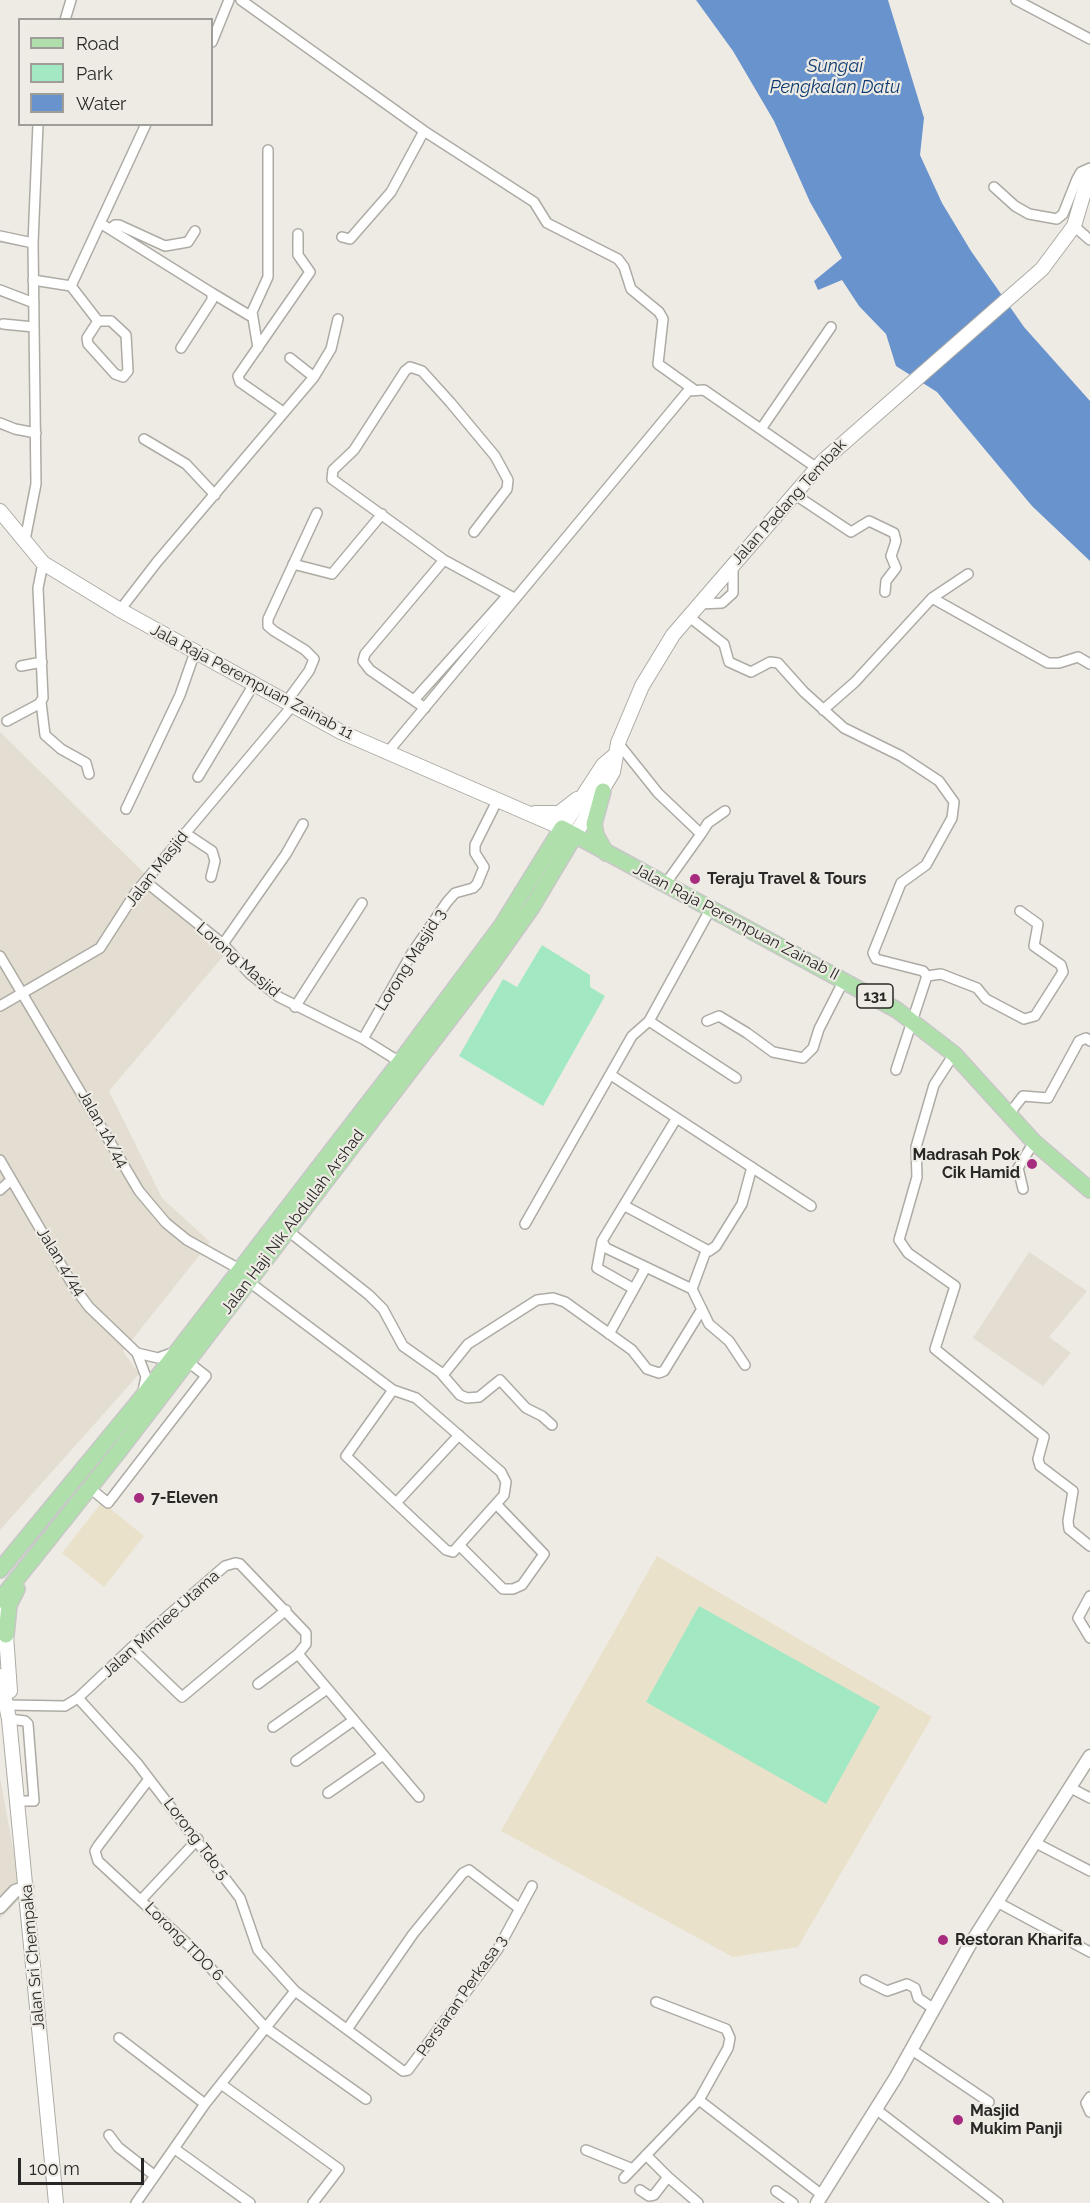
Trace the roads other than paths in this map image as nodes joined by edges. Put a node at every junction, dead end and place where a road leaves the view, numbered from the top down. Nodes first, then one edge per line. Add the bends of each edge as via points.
1 (71, 0) edge
2 (229, 0) edge
3 (241, 0) edge
4 (1016, 0) edge
5 (66, 18) edge
6 (1090, 39) edge
7 (213, 40) edge
8 (38, 126) edge
9 (145, 126) edge
10 (424, 131) junction
11 (268, 150) dead end
12 (1090, 170) edge
13 (994, 187) dead end
14 (100, 223) junction
15 (1074, 226) junction
16 (110, 229) junction
17 (195, 231) dead end
18 (298, 234) dead end
19 (0, 236) edge
20 (342, 237) dead end
21 (1090, 240) edge
22 (33, 243) junction
23 (165, 246) junction
24 (157, 258) junction
25 (33, 280) junction
26 (71, 286) junction
27 (0, 290) edge
28 (212, 293) junction
29 (34, 303) junction
30 (252, 317) junction
31 (338, 319) dead end
32 (99, 321) junction
33 (3, 324) dead end
34 (34, 327) junction
35 (831, 327) dead end
36 (181, 348) dead end
37 (258, 348) junction
38 (290, 358) dead end
39 (314, 377) junction
40 (693, 389) junction
41 (283, 412) junction
42 (0, 423) edge
43 (761, 429) junction
44 (36, 433) junction
45 (144, 439) dead end
46 (817, 468) junction
47 (794, 494) junction
48 (214, 495) junction
49 (0, 511) edge
50 (317, 513) dead end
51 (382, 514) junction
52 (474, 532) dead end
53 (25, 540) junction
54 (444, 560) junction
55 (43, 563) junction
56 (293, 564) junction
57 (968, 573) dead end
58 (885, 592) dead end
59 (511, 597) junction
60 (932, 598) junction
61 (120, 610) junction
62 (688, 616) junction
63 (195, 652) junction
64 (42, 662) junction
65 (1090, 664) edge
66 (21, 666) dead end
67 (254, 684) junction
68 (414, 700) junction
69 (41, 702) junction
70 (290, 703) junction
71 (425, 708) junction
72 (824, 710) junction
73 (7, 720) dead end
74 (617, 749) junction
75 (387, 753) junction
76 (89, 774) dead end
77 (198, 777) dead end
78 (596, 790) junction
79 (498, 799) junction
80 (126, 809) dead end
81 (725, 811) dead end
82 (530, 813) junction
83 (303, 824) dead end
84 (568, 832) junction
85 (185, 833) junction
86 (701, 834) junction
87 (606, 853) junction
88 (211, 877) dead end
89 (146, 882) junction
90 (666, 884) junction
91 (362, 903) dead end
92 (711, 908) junction
93 (1020, 911) dead end
94 (224, 944) junction
95 (0, 956) edge
96 (927, 976) junction
97 (844, 980) junction
98 (24, 993) junction
99 (0, 1006) edge
100 (295, 1006) junction
101 (707, 1021) dead end
102 (913, 1021) junction
103 (649, 1022) junction
104 (363, 1039) junction
105 (1090, 1041) edge
106 (954, 1054) junction
107 (400, 1062) junction
108 (896, 1070) dead end
109 (611, 1075) junction
110 (736, 1078) dead end
111 (1009, 1114) junction
112 (676, 1119) junction
113 (1034, 1142) junction
114 (0, 1160) edge
115 (753, 1167) junction
116 (11, 1180) junction
117 (1023, 1189) dead end
118 (0, 1190) edge
119 (1090, 1190) edge
120 (625, 1206) junction
121 (811, 1206) dead end
122 (525, 1224) dead end
123 (287, 1230) junction
124 (602, 1241) junction
125 (706, 1251) junction
126 (646, 1267) junction
127 (244, 1275) junction
128 (692, 1288) junction
129 (634, 1289) junction
130 (702, 1309) junction
131 (609, 1334) junction
132 (137, 1353) junction
133 (182, 1356) junction
134 (745, 1365) dead end
135 (443, 1376) junction
136 (393, 1390) junction
137 (139, 1401) junction
138 (552, 1425) dead end
139 (134, 1431) junction
140 (459, 1435) junction
141 (152, 1445) junction
142 (90, 1488) junction
143 (396, 1503) junction
144 (497, 1505) junction
145 (31, 1535) junction
146 (460, 1546) junction
147 (1090, 1546) edge
148 (31, 1562) junction
149 (0, 1570) edge
150 (0, 1580) edge
151 (1090, 1596) edge
152 (0, 1600) edge
153 (0, 1610) edge
154 (286, 1610) junction
155 (6, 1635) junction
156 (1090, 1638) edge
157 (131, 1648) junction
158 (298, 1654) junction
159 (0, 1676) edge
160 (258, 1684) dead end
161 (327, 1689) junction
162 (78, 1698) junction
163 (8, 1710) junction
164 (354, 1720) junction
165 (273, 1727) dead end
166 (383, 1755) junction
167 (1090, 1756) edge
168 (296, 1761) dead end
169 (149, 1779) junction
170 (1069, 1787) junction
171 (328, 1793) dead end
172 (419, 1797) dead end
173 (1090, 1797) edge
174 (198, 1839) junction
175 (1034, 1842) junction
176 (1090, 1871) edge
177 (532, 1886) dead end
178 (27, 1887) junction
179 (141, 1900) junction
180 (997, 1902) junction
181 (0, 1907) edge
182 (520, 1909) junction
183 (1090, 1952) edge
184 (865, 1980) dead end
185 (295, 1991) junction
186 (656, 2002) dead end
187 (934, 2009) junction
188 (266, 2028) junction
189 (348, 2028) junction
190 (119, 2038) dead end
191 (912, 2050) junction
192 (221, 2084) junction
193 (1090, 2097) edge
194 (366, 2099) dead end
195 (699, 2100) junction
196 (989, 2102) dead end
197 (205, 2104) junction
198 (877, 2110) junction
199 (1090, 2112) edge
200 (109, 2134) dead end
201 (175, 2149) junction
202 (586, 2150) dead end
203 (646, 2155) junction
204 (633, 2169) junction
205 (155, 2176) junction
206 (668, 2177) junction
207 (624, 2178) dead end
208 (640, 2190) dead end
209 (776, 2191) dead end
210 (820, 2199) edge
211 (56, 2203) edge
212 (136, 2203) edge
213 (250, 2203) edge
214 (313, 2203) edge
215 (698, 2203) edge
216 (793, 2203) edge
217 (998, 2203) edge

1 - 5 street
2 - 7 street
3 - 10 street
4 - 6 street
8 - 22 street
9 - 14 street
10 - 20 street via 391,192 350,239
10 - 40 street via 534,202 547,223 618,260 631,289 663,319 658,364
11 - 30 street via 268,277 253,304
12 - 13 street via 1081,172 1063,214 1057,219 1029,214
12 - 15 main road
14 - 16 street
14 - 26 street
15 - 21 street
15 - 46 main road, Jalan Padang Tembak via 1042,269
16 - 23 street via 119,225
16 - 24 street
17 - 23 street via 188,242
18 - 37 street via 298,255 310,272
19 - 22 street
22 - 25 street
23 - 24 street
24 - 28 street
25 - 26 street
25 - 29 street
26 - 32 street
27 - 29 street
28 - 30 street
28 - 36 street via 212,300
29 - 34 street
30 - 37 street
31 - 39 street via 331,350
32 - 32 street via 87,339 88,344 115,374 123,377 128,371 126,335 111,321
33 - 34 street
34 - 44 street
35 - 43 street
37 - 41 street via 239,374 239,380
38 - 39 street
39 - 41 street
40 - 43 street via 704,390
40 - 59 street via 683,395
41 - 48 street
42 - 44 street
43 - 46 street
44 - 53 street via 36,484
45 - 48 street via 186,464
46 - 47 main road, Jalan Padang Tembak
47 - 58 street via 850,532 869,520 894,533 896,541 891,554 895,570 886,581
47 - 62 main road, Jalan Padang Tembak
48 - 61 street
49 - 53 main road, Jala Raja Perempuan Zainab 11
50 - 56 street
51 - 52 street via 332,479 333,471 354,450 405,371 416,367 495,456 508,480 507,489
51 - 54 street
51 - 56 street via 332,574
53 - 55 main road, Jala Raja Perempuan Zainab 11
54 - 59 street
54 - 68 street via 365,654 364,664 370,670
55 - 61 main road, Jala Raja Perempuan Zainab 11
55 - 64 street via 38,586
56 - 70 street, Jalan Masjid via 268,619 268,626 310,654 314,663
57 - 60 street
59 - 68 street
59 - 71 street
60 - 65 street via 1048,663 1078,657
60 - 72 street
61 - 63 main road, Jala Raja Perempuan Zainab 11
62 - 72 street via 724,644 729,662 751,672 770,662 778,663
62 - 74 main road, Jalan Padang Tembak via 655,662
63 - 67 main road, Jala Raja Perempuan Zainab 11
63 - 80 street via 180,694
64 - 66 street
64 - 69 street
67 - 70 main road, Jala Raja Perempuan Zainab 11
67 - 77 street
68 - 71 street
69 - 73 street
69 - 76 street via 45,735 86,763
70 - 75 main road, Jala Raja Perempuan Zainab 11
70 - 85 street, Jalan Masjid
71 - 75 street
72 - 96 street via 857,737 901,756 939,781 954,802 952,818 926,865 901,883 873,953 876,959 923,971
74 - 78 main road, Jalan Padang Tembak via 613,772
74 - 86 street
75 - 79 main road, Jala Raja Perempuan Zainab 11
78 - 82 main road via 559,813
78 - 84 main road, Jalan Padang Tembak
78 - 87 main road via 594,824
79 - 82 main road, Jala Raja Perempuan Zainab 11
79 - 104 street, Lorong Masjid 3 via 475,845 484,867 477,884 455,893 447,902 412,953
81 - 86 street via 708,823
82 - 84 main road, Jala Raja Perempuan Zainab 11
83 - 94 street
84 - 87 main road, Jalan Raja Perempuan Zainab II / 131
84 - 107 main road, Jalan Haji Nik Abdullah Arshad
84 - 123 main road, Jalan Haji Nik Abdullah Arshad via 532,906 491,965
85 - 88 street via 212,851 215,861
85 - 89 street, Jalan Masjid
86 - 90 street
87 - 90 main road, Jalan Raja Perempuan Zainab II / 131
89 - 94 street, Lorong Masjid
89 - 98 street, Jalan Masjid via 100,948
90 - 92 main road, Jalan Raja Perempuan Zainab II / 131
91 - 100 street
92 - 97 main road, Jalan Raja Perempuan Zainab II / 131
92 - 103 street
93 - 96 street via 1038,924 1035,948 1061,965 1064,972 1035,1016 1024,1018 986,999 977,988 941,974
94 - 100 street, Lorong Masjid via 250,974
95 - 98 street, Jalan 1A/44
96 - 102 street
97 - 101 street via 813,1048 803,1058 772,1052 719,1016
97 - 102 main road, Jalan Raja Perempuan Zainab II / 131
98 - 99 street, Jalan Masjid
98 - 127 street, Jalan 1A/44 via 139,1191 166,1223 187,1240
100 - 104 street, Lorong Masjid
102 - 106 main road, Jalan Raja Perempuan Zainab II / 131
102 - 108 street
103 - 109 street via 632,1036
103 - 110 street
104 - 107 street, Lorong Masjid
105 - 111 street via 1079,1041 1048,1098 1023,1096
106 - 111 main road, Jalan Raja Perempuan Zainab II / 131
106 - 147 street via 934,1087 916,1147 917,1178 899,1240 908,1253 955,1286 935,1349 1044,1437 1040,1466 1073,1491 1069,1529
107 - 127 main road, Jalan Haji Nik Abdullah Arshad
109 - 112 street
109 - 122 street
111 - 113 main road, Jalan Raja Perempuan Zainab II / 131
112 - 115 street
112 - 120 street
113 - 117 street via 1018,1168
113 - 119 main road, Jalan Raja Perempuan Zainab II / 131
114 - 116 street, Jalan 4/44
115 - 121 street
115 - 125 street via 742,1204 716,1246
116 - 118 street
116 - 132 street, Jalan 4/44 via 74,1287
120 - 124 street
120 - 125 street
123 - 127 main road, Jalan Haji Nik Abdullah Arshad
123 - 135 street via 369,1295 382,1309 403,1346
124 - 126 street via 606,1248
124 - 129 street via 597,1268
125 - 128 street
126 - 128 street
126 - 129 street
127 - 133 main road, Jalan Haji Nik Abdullah Arshad
127 - 136 street, Jalan 1A/44
128 - 130 street
129 - 131 street
130 - 131 street via 664,1371 659,1373 646,1369 634,1352
130 - 134 street via 709,1324 729,1341
131 - 135 street via 565,1302 545,1298 468,1344
132 - 133 street via 158,1358
132 - 137 street via 146,1377
133 - 137 main road, Jalan Haji Nik Abdullah Arshad
133 - 139 main road, Jalan Haji Nik Abdullah Arshad
133 - 141 street via 206,1376
135 - 138 street via 467,1398 479,1397 495,1382 505,1382 526,1408
136 - 140 street, Jalan 1A/44 via 416,1398
136 - 143 street via 346,1456
137 - 145 main road, Jalan Haji Nik Abdullah Arshad
139 - 141 street
139 - 142 main road, Jalan Haji Nik Abdullah Arshad
140 - 143 street
140 - 144 street, Jalan 1A/44 via 501,1472 506,1482
141 - 142 street via 108,1503
142 - 148 main road, Jalan Haji Nik Abdullah Arshad
143 - 146 street via 446,1550 453,1552
144 - 146 street
144 - 146 street via 544,1554 522,1585 503,1589
145 - 149 main road, Jalan Haji Nik Abdullah Arshad
145 - 150 main road
148 - 152 main road, Jalan Haji Nik Abdullah Arshad
148 - 155 main road via 9,1605
151 - 156 street via 1078,1618
153 - 155 main road
154 - 157 street, Jalan Mimiee Utama via 235,1563 225,1566
154 - 157 street via 182,1698
154 - 158 street, Jalan Mimiee Utama via 306,1633 306,1644
155 - 163 main road
157 - 162 street, Jalan Mimiee Utama
158 - 160 street
158 - 161 street
159 - 163 main road
161 - 164 street
161 - 165 street
162 - 163 street, Jalan Mimiee Utama via 65,1706
162 - 169 street, Lorong Tdo 5
163 - 178 main road, Jalan Sri Chempaka
164 - 166 street
164 - 168 street
166 - 171 street
166 - 172 street
167 - 170 street
169 - 174 street, Lorong Tdo 5
169 - 179 street, Lorong TDO 6 via 95,1851 98,1861
170 - 173 street
170 - 175 street
174 - 179 street
174 - 185 street, Lorong Tdo 5 via 240,1898 258,1950
175 - 176 street
175 - 180 street
177 - 182 street, Persiaran Perkasa 3
178 - 181 street via 12,1894
178 - 211 main road, Jalan Sri Chempaka
179 - 188 street, Lorong TDO 6 via 193,1948
180 - 183 street
180 - 187 street
182 - 189 street via 469,1870 463,1873 413,1934
182 - 189 street, Persiaran Perkasa 3 via 498,1949 407,2071
184 - 187 street via 887,1991 907,1984
185 - 188 street
185 - 189 street, Persiaran Perkasa 3
186 - 195 street via 721,2026 728,2033 728,2048
187 - 191 street
188 - 192 street
188 - 194 street, Lorong TDO 6
190 - 197 street
191 - 196 street
191 - 198 street
192 - 197 street
192 - 214 street via 339,2169
193 - 199 street via 1086,2103
195 - 203 street
195 - 210 street
197 - 201 street
198 - 210 street
198 - 217 street
200 - 205 street via 118,2147
201 - 205 street
201 - 213 street
202 - 204 street
203 - 204 street
203 - 206 street
204 - 207 street
205 - 212 street
206 - 208 street via 654,2195
206 - 215 street
209 - 216 street

